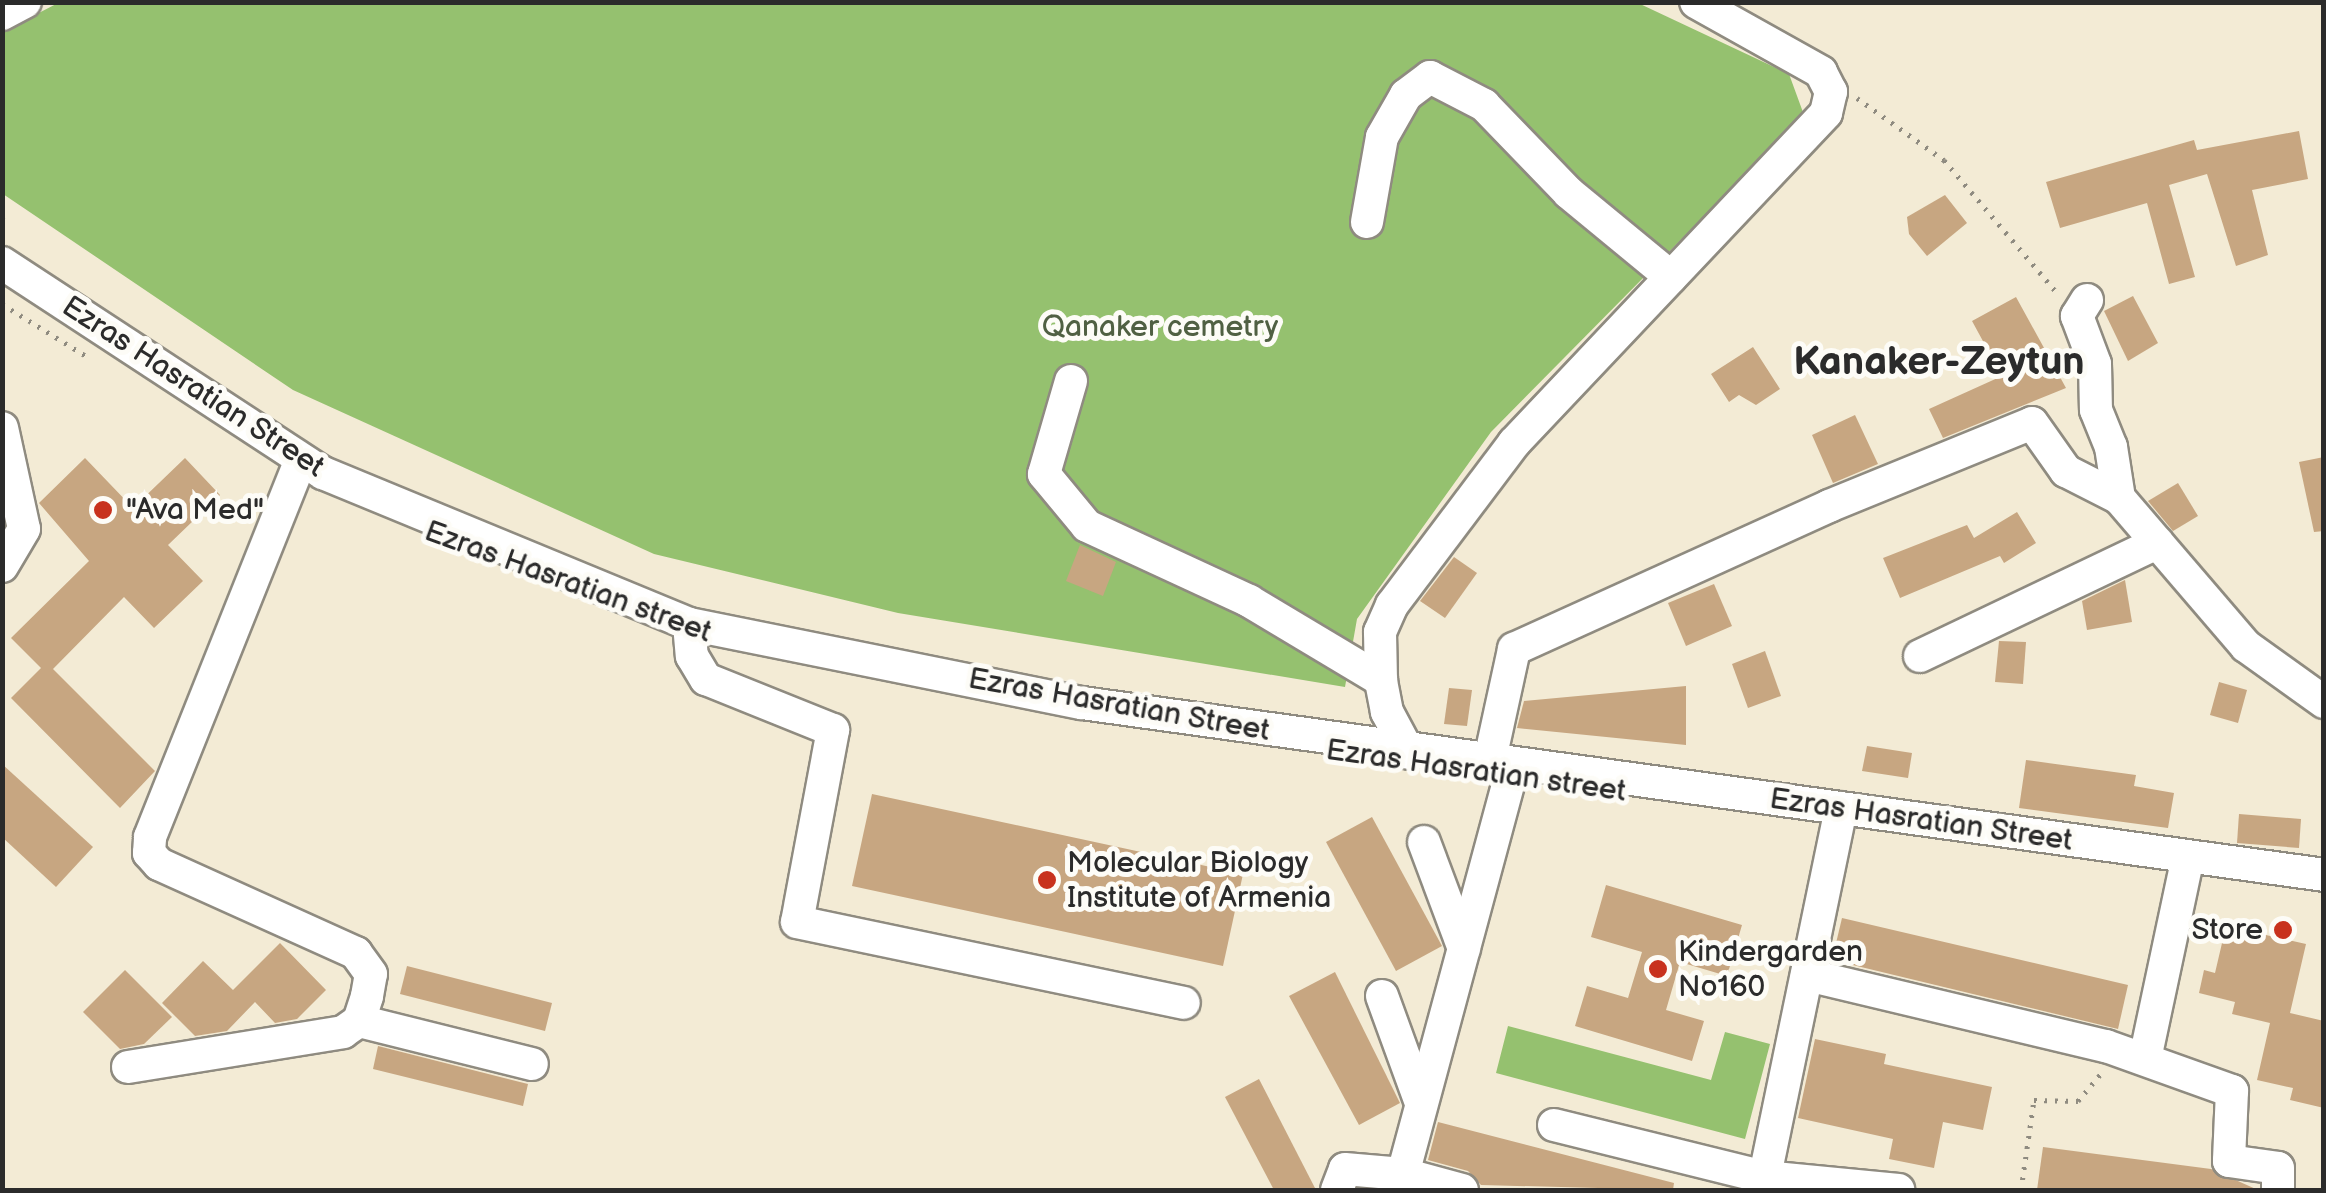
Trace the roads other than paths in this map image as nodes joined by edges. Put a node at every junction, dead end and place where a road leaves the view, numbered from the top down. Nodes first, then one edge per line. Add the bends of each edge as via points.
1 (25, 2) edge
2 (1696, 2) edge
3 (2, 14) edge
4 (1367, 222) dead end
5 (3, 264) edge
6 (2, 277) edge
7 (1670, 277) junction
8 (2082, 308) road end
9 (1071, 381) dead end
10 (2, 428) edge
11 (300, 465) junction
12 (2119, 498) junction
13 (2157, 542) junction
14 (2, 566) edge
15 (690, 628) junction
16 (1920, 656) dead end
17 (1381, 680) junction
18 (2324, 702) edge
19 (1408, 752) junction
20 (1504, 769) junction
21 (1840, 814) junction
22 (1424, 842) dead end
23 (2187, 864) junction
24 (2324, 875) edge
25 (2324, 890) edge
26 (1464, 949) junction
27 (1807, 975) junction
28 (1382, 996) dead end
29 (1184, 1004) dead end
30 (359, 1021) junction
31 (2145, 1059) junction
32 (532, 1064) dead end
33 (128, 1067) dead end
34 (1421, 1103) junction
35 (1554, 1126) dead end
36 (1403, 1174) junction
37 (1763, 1184) edge
38 (1338, 1190) edge
39 (1462, 1190) edge
40 (1898, 1190) edge
41 (2278, 1190) edge

1 - 3 street
2 - 7 street via 1821,72 1830,92 1826,113
4 - 7 street via 1382,137 1406,95 1430,78 1484,105 1569,194
5 - 11 street, Ezras Hasratian Street
6 - 11 street, Ezras Hasratian street
7 - 17 street via 1514,443 1392,605 1380,632
8 - 12 street via 2095,364 2096,410 2111,447
9 - 17 street via 1044,474 1086,526 1248,601
10 - 14 street via 24,529
11 - 15 street, Ezras Hasratian Street
11 - 30 street via 150,837 150,853 159,864 356,953 371,974
12 - 13 street
12 - 20 street via 2066,470 2032,423 1830,506 1514,649
13 - 16 street
13 - 18 street via 2246,646
15 - 19 street, Ezras Hasratian Street via 1082,703
15 - 20 street, Ezras Hasratian street via 1046,708
15 - 29 street via 692,656 706,679 833,730 797,922
17 - 19 street via 1387,712
19 - 20 street, Ezras Hasratian Street
20 - 21 street, Ezras Hasratian street
20 - 26 street
21 - 23 street, Ezras Hasratian street
21 - 27 street
22 - 26 street
23 - 24 street
23 - 25 street, Ezras Hasratian street
23 - 31 street
26 - 34 street
27 - 31 street
27 - 37 street
28 - 34 street
30 - 32 street
30 - 33 street via 343,1032
31 - 41 street via 2232,1091 2229,1162 2278,1168
34 - 36 street
35 - 37 street
36 - 38 street via 1345,1169
36 - 39 street
37 - 40 street

